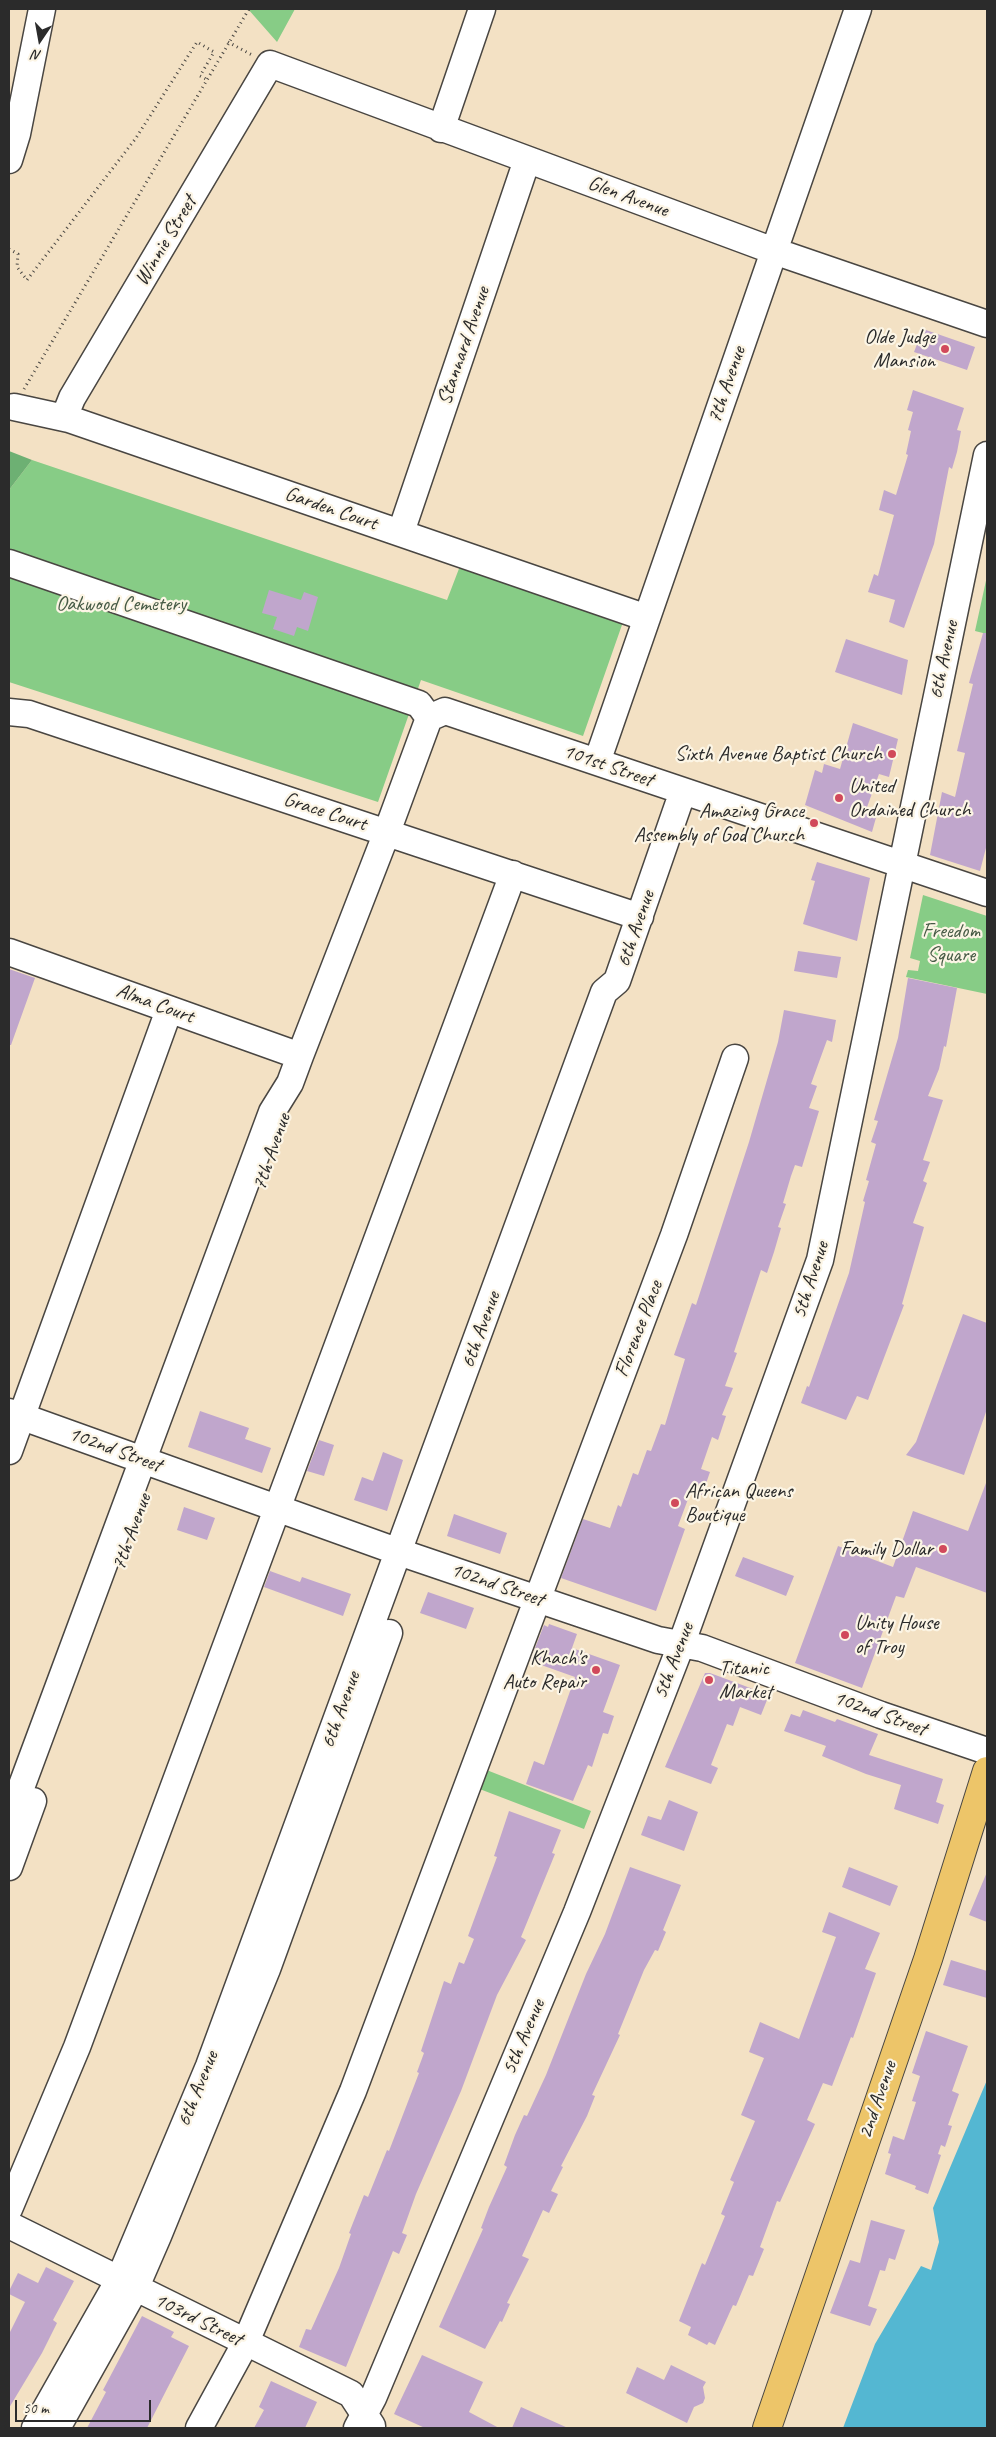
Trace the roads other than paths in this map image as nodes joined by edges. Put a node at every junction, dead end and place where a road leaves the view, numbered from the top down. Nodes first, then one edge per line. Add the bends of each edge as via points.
1 (42, 9) edge
2 (482, 9) edge
3 (858, 9) edge
4 (270, 64) joint
5 (441, 129) junction
6 (9, 160) edge
7 (527, 160) junction
8 (774, 251) junction
9 (987, 324) edge
10 (14, 407) road end
11 (69, 419) junction
12 (987, 455) edge
13 (401, 532) junction
14 (9, 562) edge
15 (647, 618) junction
16 (9, 712) edge
17 (429, 718) junction
18 (597, 762) junction
19 (683, 791) junction
20 (388, 832) junction
21 (902, 864) junction
22 (513, 874) junction
23 (987, 893) edge
24 (640, 917) junction
25 (9, 952) edge
26 (170, 1010) junction
27 (300, 1056) junction
28 (735, 1058) dead end
29 (15, 1414) edge
30 (9, 1451) edge
31 (149, 1462) junction
32 (278, 1509) junction
33 (408, 1555) junction
34 (537, 1598) junction
35 (681, 1645) junction
36 (81, 1650) junction
37 (987, 1751) edge
38 (987, 1771) edge
39 (9, 1820) edge
40 (9, 1867) edge
41 (9, 2209) edge
42 (9, 2225) edge
43 (127, 2285) junction
44 (245, 2344) junction
45 (365, 2424) edge
46 (35, 2428) edge
47 (57, 2428) edge
48 (199, 2428) edge
49 (767, 2428) edge

1 - 6 street
2 - 5 street
3 - 8 street, 7th Avenue
4 - 5 street, Glen Avenue
4 - 11 street, Winnie Street via 72,398 68,408
5 - 7 street, Glen Avenue
7 - 8 street, Glen Avenue
7 - 13 street, Stannard Avenue
8 - 9 street, Glen Avenue
8 - 15 street, 7th Avenue
10 - 11 street, Garden Court
11 - 13 street, Garden Court
12 - 21 street, 6th Avenue
13 - 15 street, Garden Court
14 - 17 street via 419,704
15 - 18 street, 7th Avenue
16 - 20 street, Grace Court via 28,714
17 - 18 street, 101st Street via 445,711
17 - 20 street, 7th Avenue
18 - 19 street, 101st Street
19 - 21 street, 101st Street
19 - 24 street, 6th Avenue
20 - 22 street, Grace Court
20 - 27 street, 7th Avenue
21 - 23 street, 101st Street
21 - 35 street, 5th Avenue via 820,1260
22 - 24 street, Grace Court
22 - 32 street
24 - 33 street, 6th Avenue via 617,981 604,992
25 - 26 street, Alma Court
26 - 27 street, Alma Court
26 - 29 street
27 - 31 street, 7th Avenue via 290,1083 287,1116
28 - 34 street, Florence Place via 674,1235
29 - 30 street
29 - 31 street, 102nd Street
31 - 32 street, 102nd Street
31 - 36 street, 7th Avenue
32 - 33 street, 102nd Street
32 - 41 street via 77,2047
33 - 34 street, 102nd Street
33 - 43 street, 6th Avenue via 232,2029
34 - 35 street, 102nd Street
34 - 44 street, Florence Place via 353,2092
35 - 37 street, 102nd Street via 702,1648 880,1715
35 - 45 street, 5th Avenue via 573,1922
36 - 39 street, 7th Avenue
36 - 40 street, 7th Avenue
38 - 49 main road, 2nd Avenue via 928,1959
42 - 43 street, 103rd Street
43 - 44 street, 103rd Street
43 - 46 street, 6th Avenue
43 - 47 street, 6th Avenue
44 - 45 street, 103rd Street via 351,2394
44 - 48 street, Florence Place

